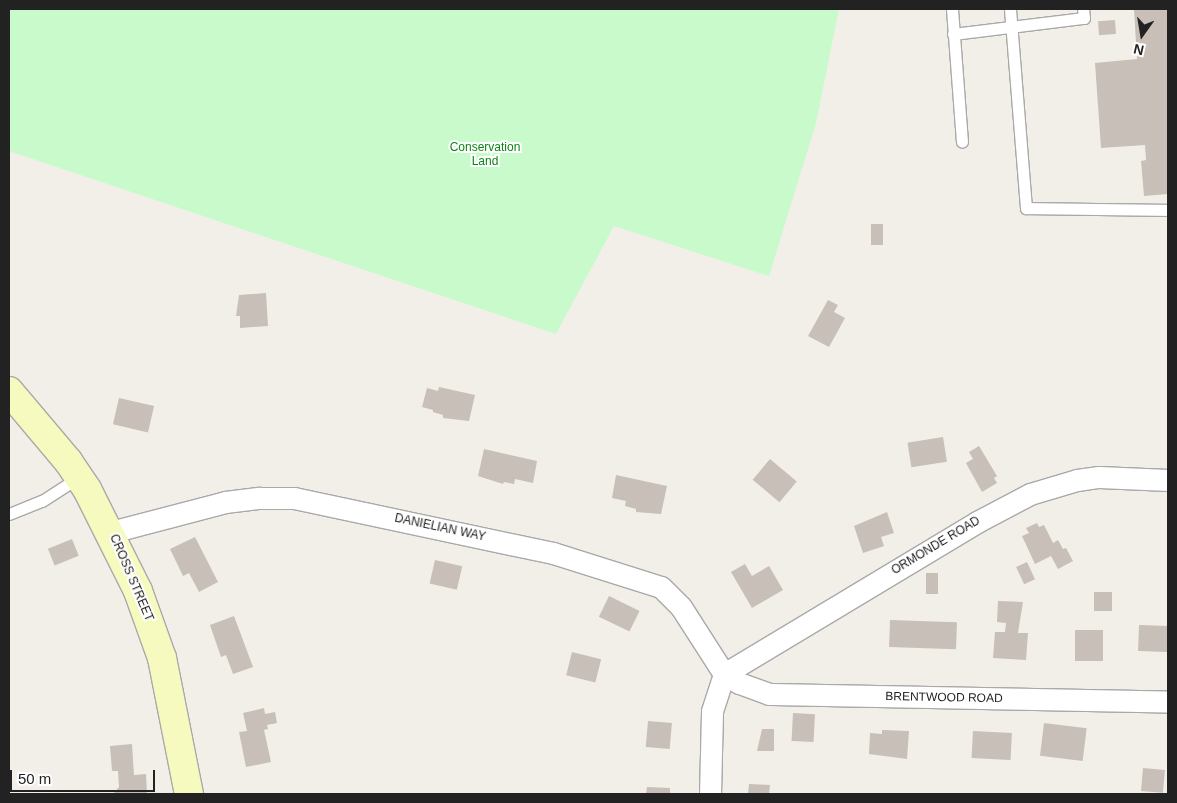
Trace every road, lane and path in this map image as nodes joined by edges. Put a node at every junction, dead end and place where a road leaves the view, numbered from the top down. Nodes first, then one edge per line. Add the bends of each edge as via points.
1 (952, 9) edge
2 (1010, 9) edge
3 (1083, 9) edge
4 (1011, 27) junction
5 (953, 34) junction
6 (962, 142) dead end
7 (1168, 210) edge
8 (9, 392) edge
9 (79, 477) junction
10 (1168, 480) edge
11 (9, 514) edge
12 (111, 532) junction
13 (724, 674) junction
14 (1168, 702) edge
15 (189, 794) edge
16 (710, 794) edge

1 - 5 lane
2 - 4 lane
3 - 4 lane via 1084,18
4 - 5 lane
4 - 7 lane via 1026,208
5 - 6 lane
8 - 9 street, CROSS STREET
9 - 11 lane via 42,501
9 - 12 street, CROSS STREET
10 - 13 street, ORMONDE ROAD via 1099,477 1030,494 977,522
12 - 13 street, DANIELIAN WAY via 225,502 294,498 553,553 652,583 669,593
12 - 15 street, CROSS STREET via 138,592 162,658
13 - 14 street, BRENTWOOD ROAD via 755,690 785,695
13 - 16 street via 712,711

